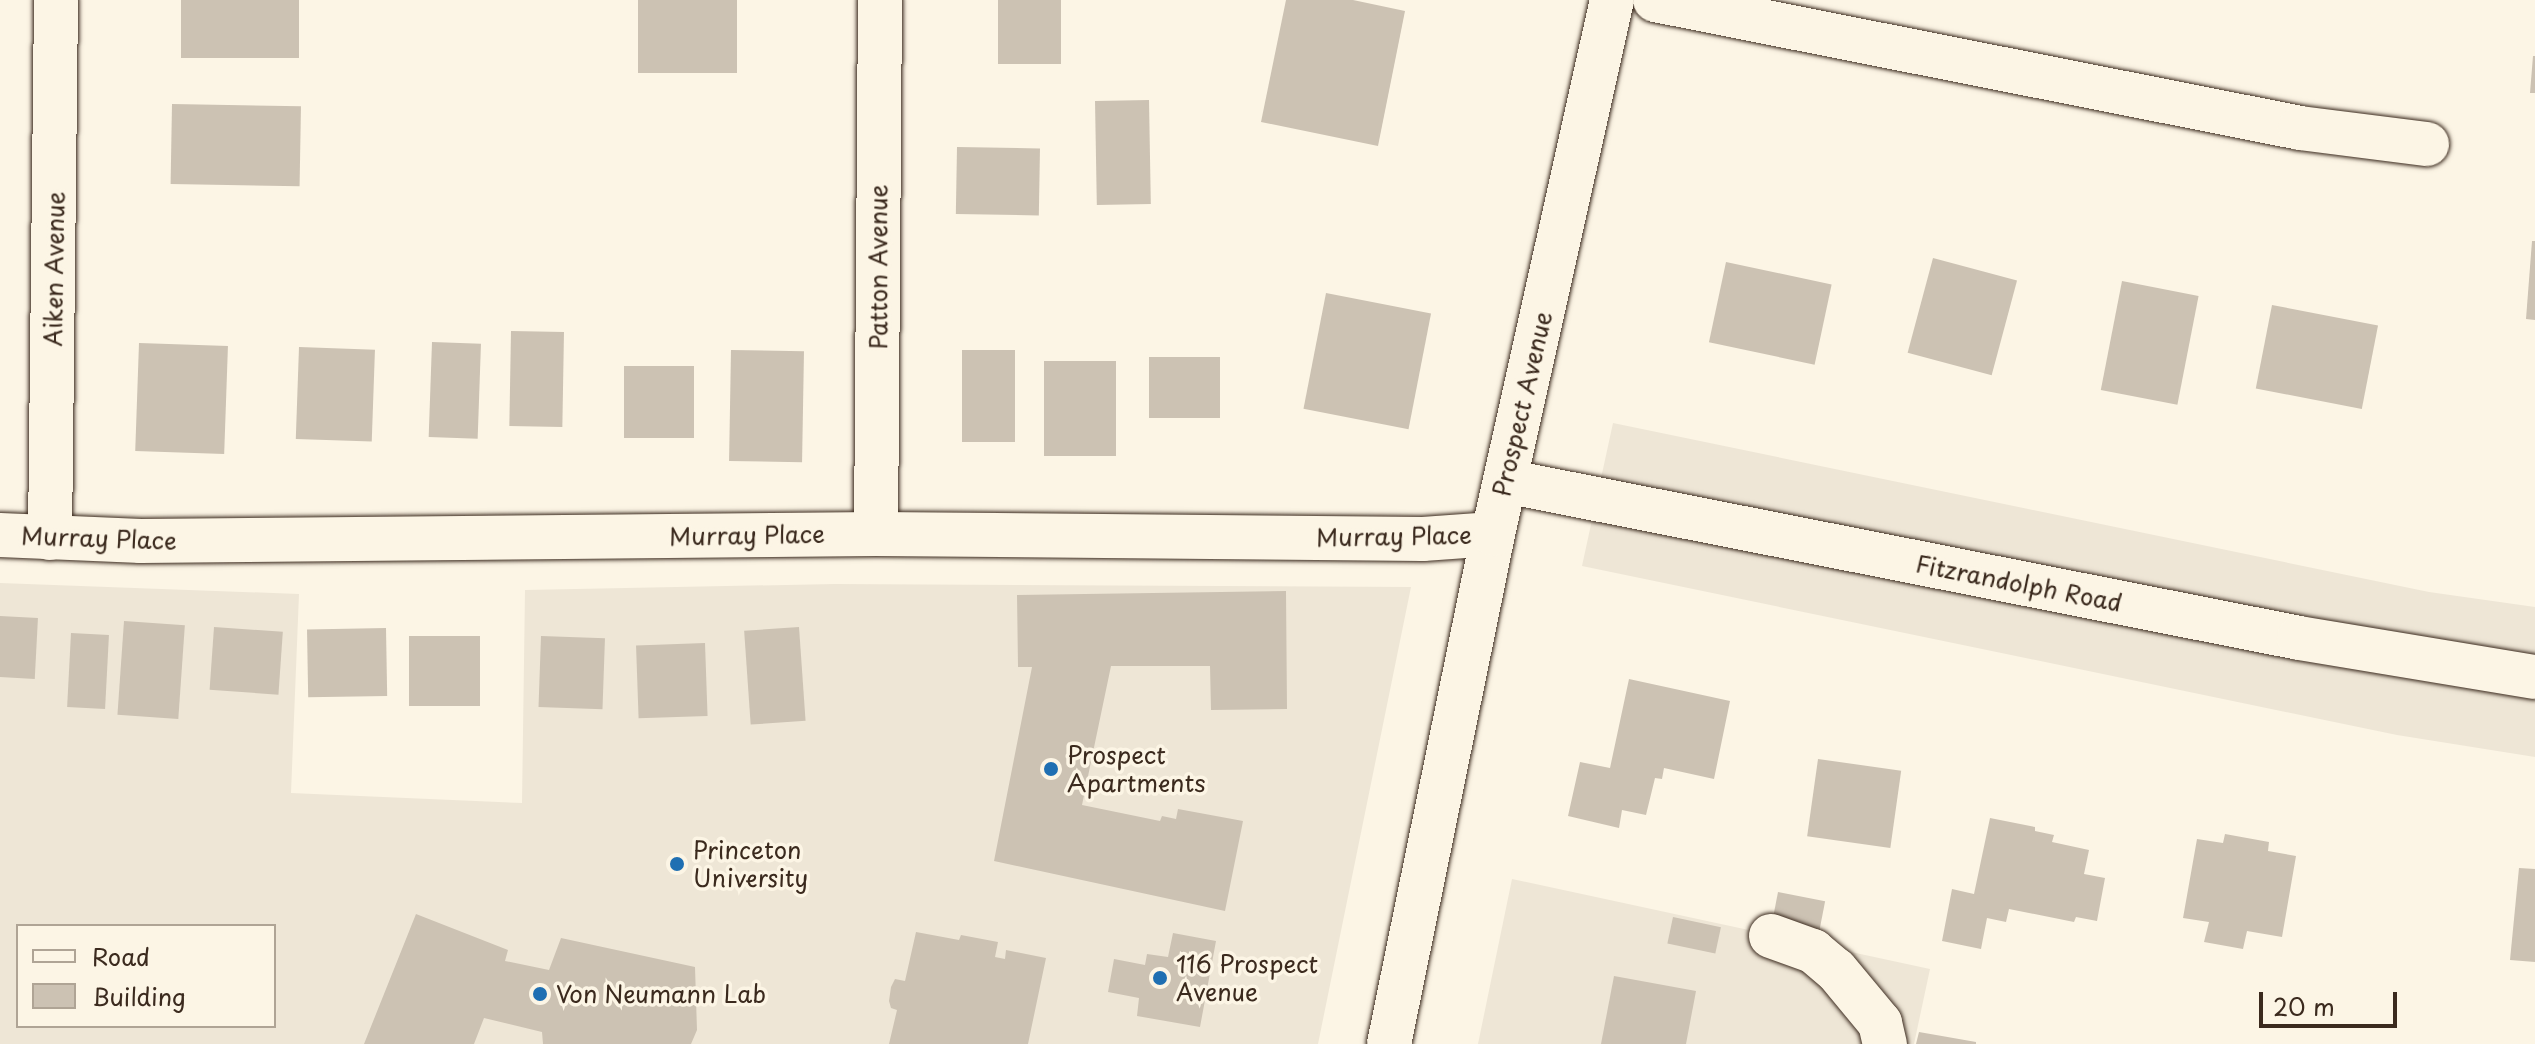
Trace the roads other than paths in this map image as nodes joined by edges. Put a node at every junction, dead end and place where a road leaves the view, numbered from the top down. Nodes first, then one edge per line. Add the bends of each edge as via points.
1 (56, 0) edge
2 (880, 0) edge
3 (1612, 0) edge
4 (1655, 0) edge
5 (2427, 144) dead end
6 (1505, 481) junction
7 (876, 534) junction
8 (1493, 534) junction
9 (0, 535) edge
10 (50, 538) junction
11 (2535, 677) edge
12 (1771, 936) dead end
13 (1389, 1044) edge
14 (1885, 1044) edge

1 - 10 street, Aiken Avenue
2 - 7 street, Patton Avenue
3 - 6 street, Prospect Avenue
4 - 5 street via 2300,128
6 - 8 street, Prospect Avenue
6 - 11 street, Fitzrandolph Road via 2299,638
7 - 8 street, Murray Place via 1423,539
7 - 10 street, Murray Place
8 - 13 street, Prospect Avenue
9 - 10 street, Murray Place
12 - 14 street via 1813,951 1836,970 1880,1023

